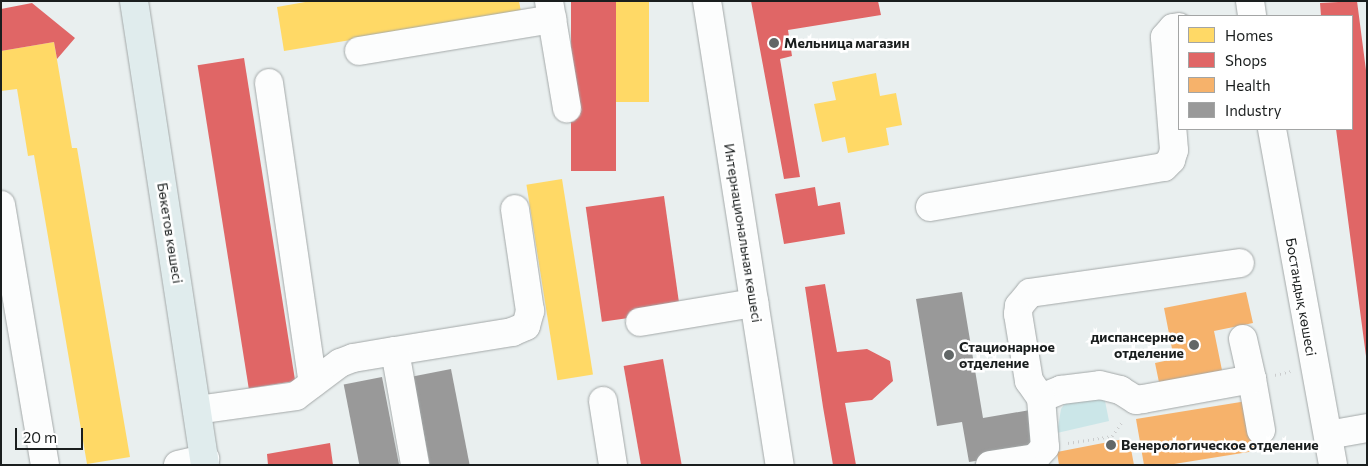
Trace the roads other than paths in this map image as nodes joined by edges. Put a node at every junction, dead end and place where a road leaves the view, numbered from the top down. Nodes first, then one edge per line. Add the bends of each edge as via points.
1 (134, 1) edge
2 (707, 1) edge
3 (550, 10) edge
4 (1178, 27) edge
5 (359, 51) dead end
6 (269, 83) dead end
7 (567, 108) dead end
8 (1272, 130) edge
9 (1, 205) edge
10 (930, 206) dead end
11 (515, 209) dead end
12 (1240, 263) dead end
13 (754, 303) junction
14 (640, 322) dead end
15 (1243, 339) dead end
16 (395, 352) junction
17 (1252, 379) junction
18 (313, 383) junction
19 (1041, 398) junction
20 (603, 402) dead end
21 (197, 410) junction
22 (1367, 428) edge
23 (1261, 430) dead end
24 (1328, 435) junction
25 (205, 462) edge
26 (45, 465) edge
27 (178, 465) edge
28 (415, 465) edge
29 (614, 465) edge
30 (780, 465) edge
31 (990, 465) edge
32 (1333, 465) edge

1 - 21 main road, Бөкетов көшесі
2 - 13 street, Интернациональная көшесі
3 - 5 street
3 - 7 street
4 - 10 street via 1172,28 1165,37 1174,150 1164,167
6 - 18 street
8 - 24 street, Бостандық көшесі via 1313,367
9 - 26 street
11 - 16 street via 530,312 526,326 512,332
12 - 19 street via 1030,293 1019,306 1018,314 1029,381
13 - 14 street
13 - 30 street, Интернациональная көшесі
15 - 17 street
16 - 18 street via 353,358 340,363
16 - 28 street
17 - 19 street via 1136,400 1100,385 1061,390
17 - 23 street
18 - 21 street via 296,396
19 - 31 street via 1045,447 1035,458
20 - 29 street
21 - 25 main road, Бөкетов көшесі
22 - 24 street
24 - 32 street, Бостандық көшесі
25 - 27 street

